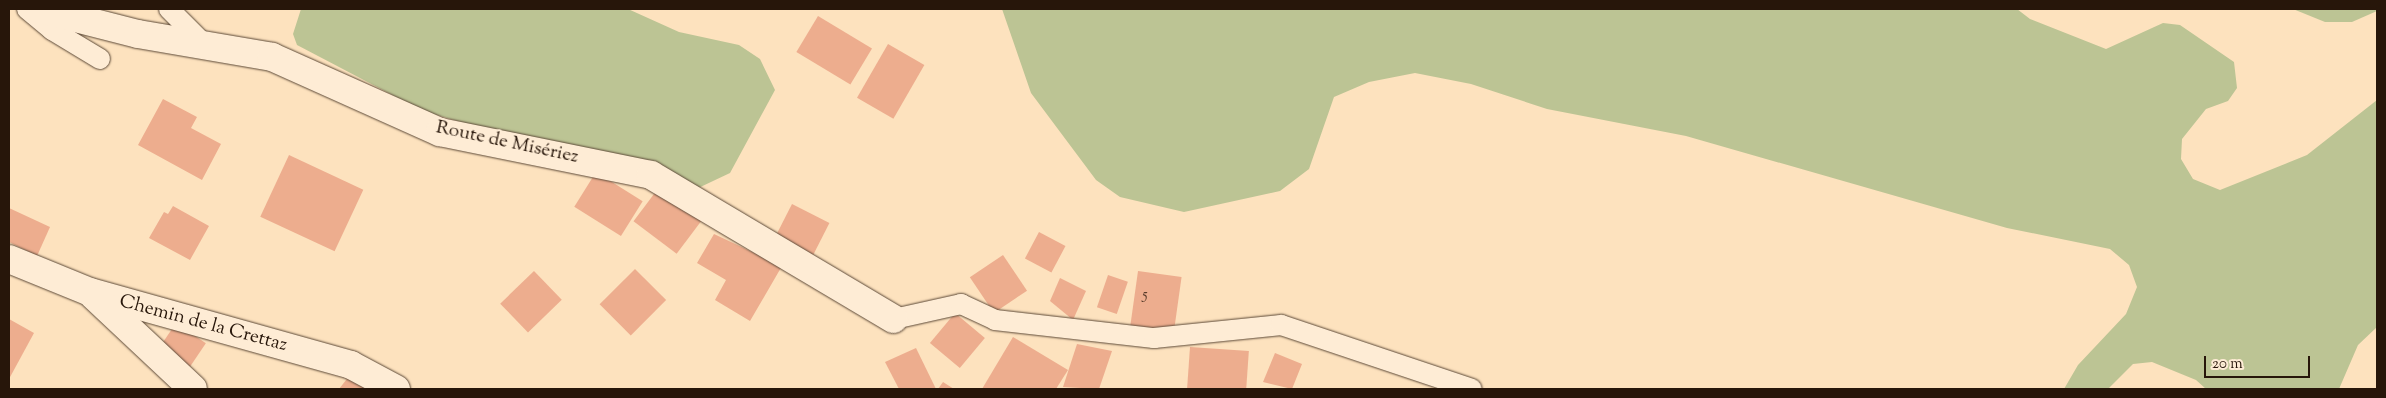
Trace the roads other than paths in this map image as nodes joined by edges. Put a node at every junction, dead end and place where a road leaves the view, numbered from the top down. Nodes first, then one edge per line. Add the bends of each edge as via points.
1 (27, 9) edge
2 (40, 9) edge
3 (169, 9) edge
4 (205, 45) junction
5 (100, 59) dead end
6 (9, 259) edge
7 (90, 292) junction
8 (894, 318) joint
9 (192, 389) edge
10 (396, 389) edge
11 (1472, 389) edge

1 - 5 lane via 52,30
2 - 4 street, Route de Misériez
3 - 4 lane
4 - 8 street, Route de Misériez via 272,57 440,132 651,175
6 - 7 street, Chemin de la Crettaz
7 - 9 street
7 - 10 street, Chemin de la Crettaz via 351,365
8 - 11 lane via 961,304 995,320 1154,338 1281,325

